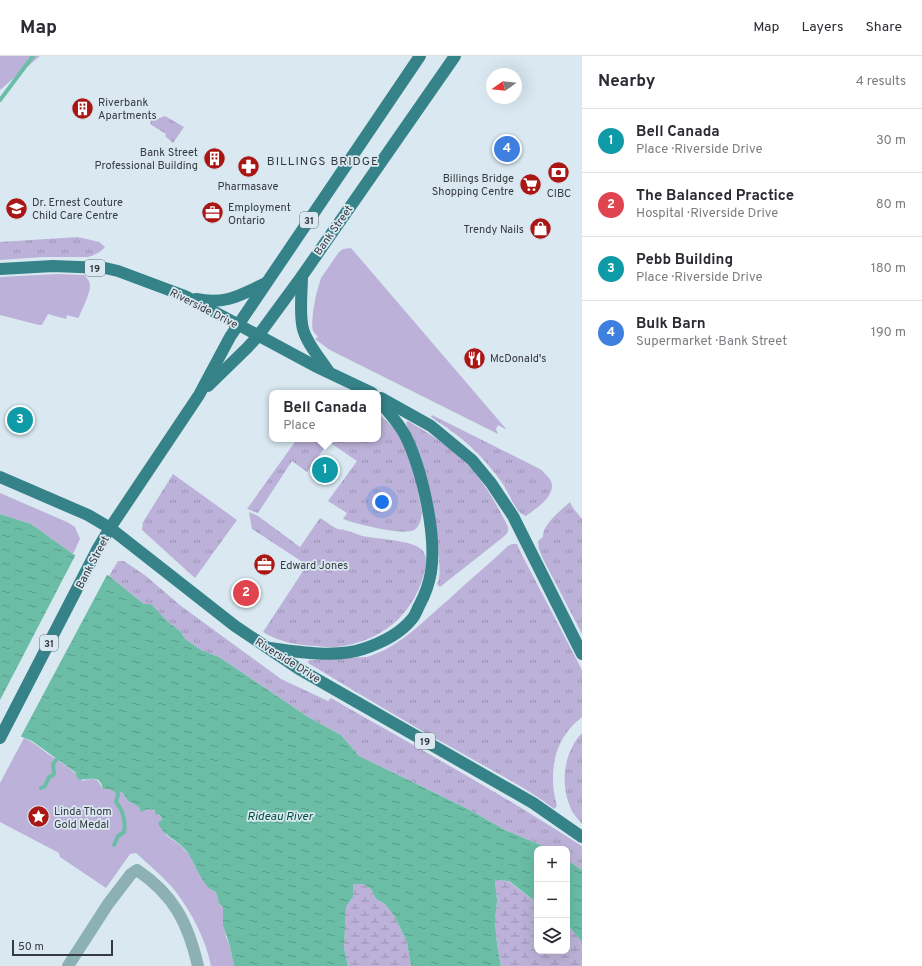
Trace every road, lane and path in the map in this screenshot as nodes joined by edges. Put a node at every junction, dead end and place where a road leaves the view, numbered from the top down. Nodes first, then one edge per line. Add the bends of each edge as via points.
1 (420, 56) edge
2 (455, 56) edge
3 (0, 269) edge
4 (302, 276) junction
5 (267, 282) junction
6 (185, 296) junction
7 (238, 325) junction
8 (258, 336) junction
9 (330, 372) junction
10 (366, 390) edge
11 (199, 395) junction
12 (381, 400) edge
13 (381, 402) edge
14 (0, 477) edge
15 (110, 528) junction
16 (266, 648) junction
17 (582, 654) edge
18 (0, 738) edge
19 (582, 836) edge
20 (68, 966) edge
21 (198, 966) edge

1 - 5 main road, Bank Street / 31
2 - 4 main road, Bank Street / 31
3 - 6 main road, Riverside Drive / 19 via 53,266 105,268
4 - 8 main road, Bank Street / 31
4 - 9 main road via 303,329
5 - 6 main road via 225,300 210,301
5 - 7 main road, Bank Street / 31
6 - 7 main road, Riverside Drive / 19
7 - 8 main road, Riverside Drive / 19
7 - 11 main road, Bank Street / 31
8 - 9 main road, Riverside Drive / 19
8 - 11 main road, Bank Street / 31
9 - 10 main road, Riverside Drive / 19
11 - 15 main road, Bank Street / 31
12 - 17 main road via 431,426 472,460 491,483 513,516
13 - 16 main road via 405,435 426,498 432,560 430,578 423,598 413,618 405,626 387,639 364,649 340,653
14 - 15 main road, Riverside Drive / 19 via 88,515
15 - 16 main road, Riverside Drive / 19
15 - 18 main road, Bank Street / 31
16 - 19 main road, Riverside Drive / 19 via 533,803
20 - 21 street via 113,898 137,870 151,879 177,910 188,931

